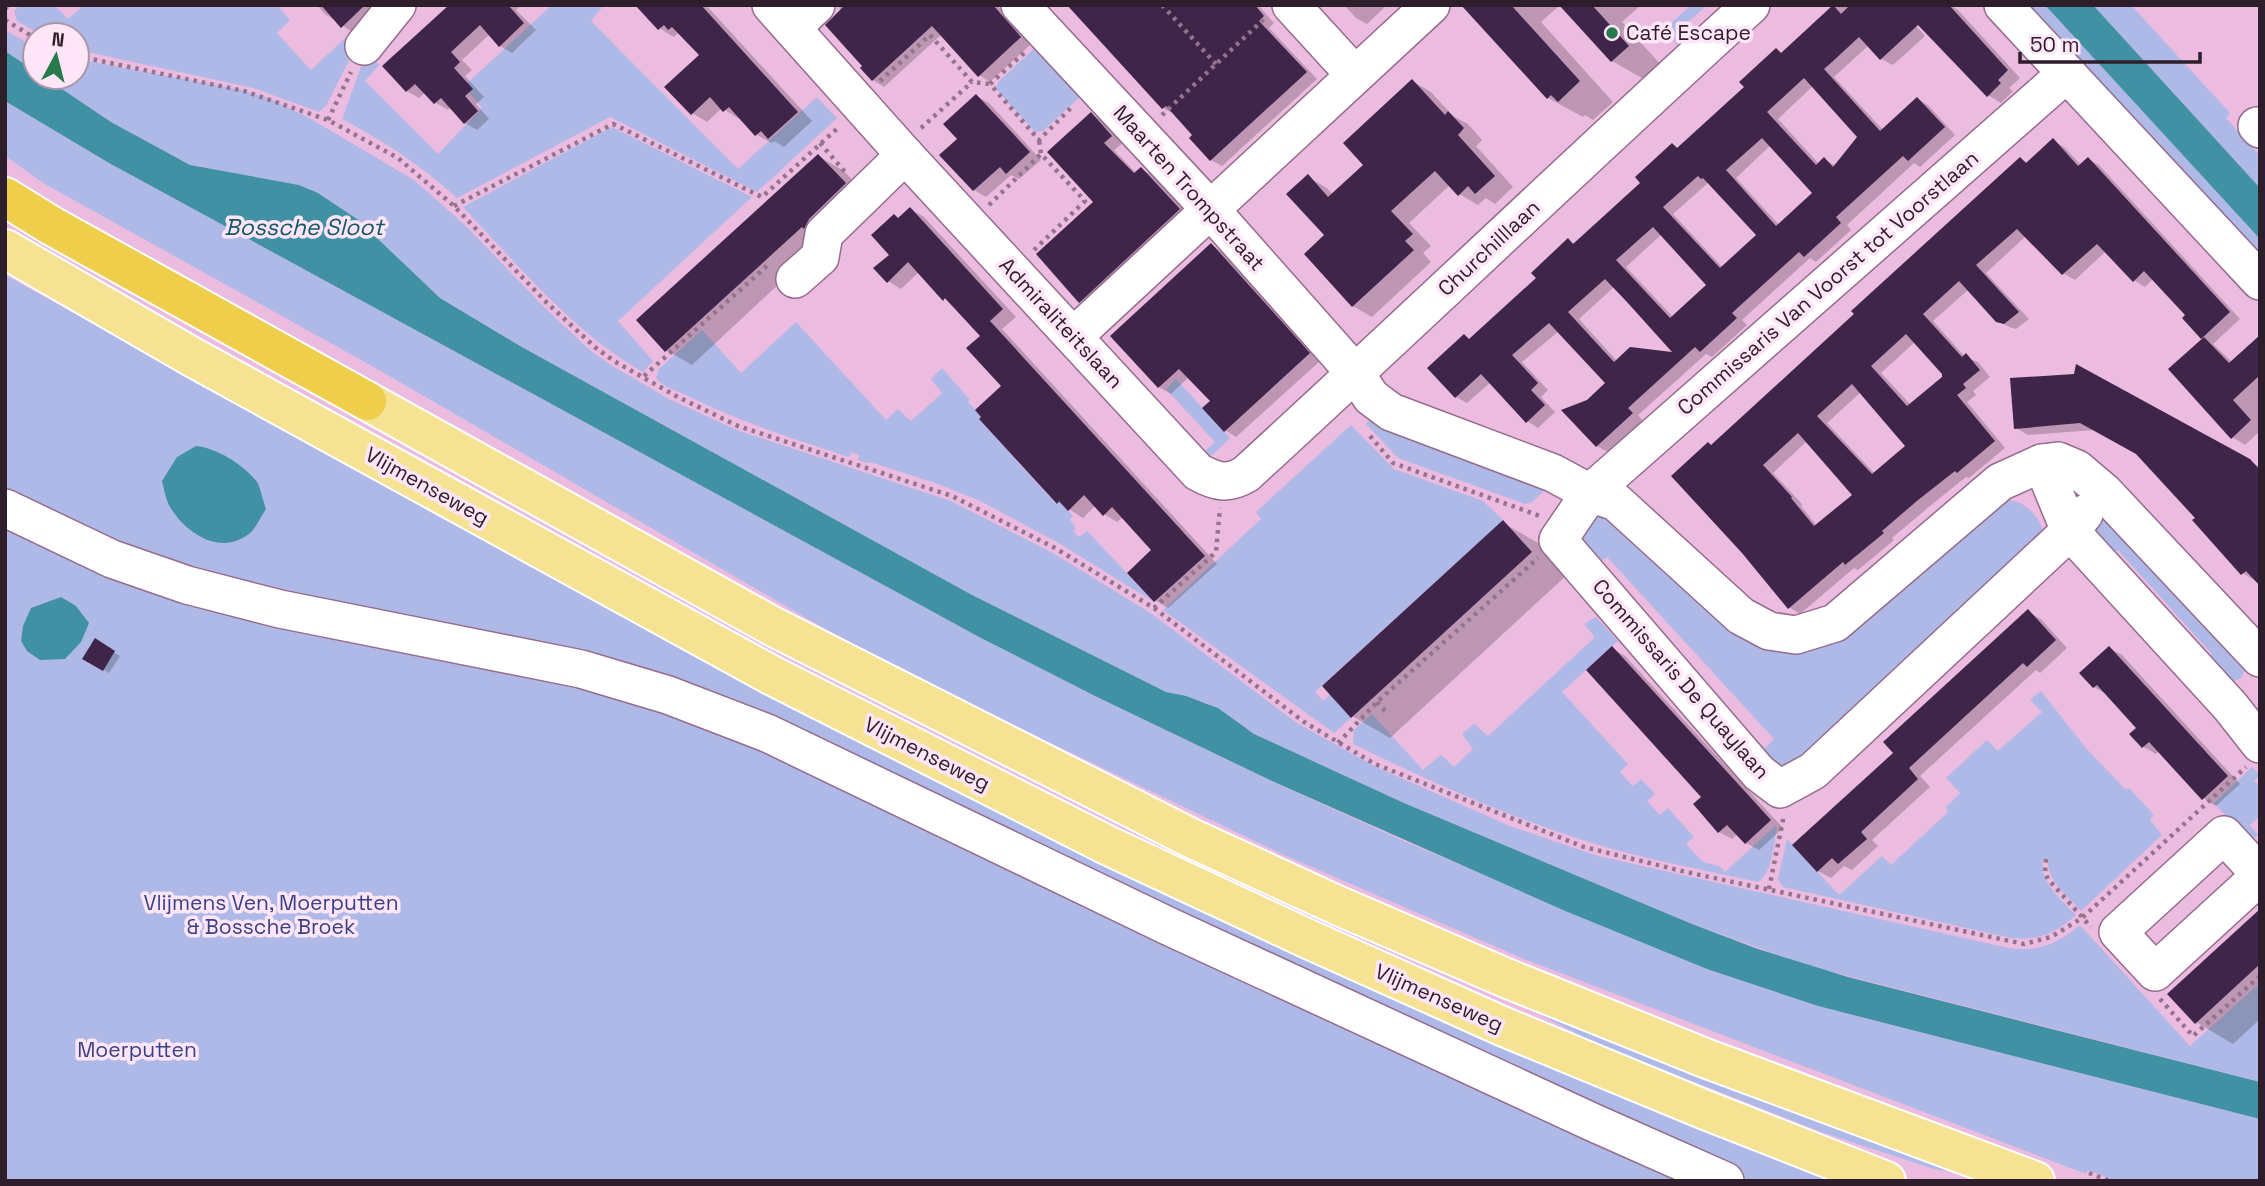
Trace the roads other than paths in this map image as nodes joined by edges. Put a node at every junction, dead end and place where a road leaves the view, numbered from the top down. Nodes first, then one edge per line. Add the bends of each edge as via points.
1 (397, 5) edge
2 (1020, 5) edge
3 (1431, 5) edge
4 (1751, 5) edge
5 (2003, 5) edge
6 (1280, 9) edge
7 (793, 13) edge
8 (364, 46) road end
9 (2067, 73) junction
10 (1355, 75) junction
11 (902, 151) junction
12 (5, 197) edge
13 (1209, 208) junction
14 (5, 250) edge
15 (784, 270) road end
16 (2260, 281) edge
17 (1074, 336) junction
18 (1356, 374) junction
19 (367, 401) joint
20 (2042, 463) junction
21 (1222, 482) joint
22 (2104, 492) junction
23 (1590, 493) junction
24 (5, 508) edge
25 (2070, 531) junction
26 (2260, 658) edge
27 (2260, 678) edge
28 (2230, 706) junction
29 (2255, 754) edge
30 (2260, 875) edge
31 (1725, 1181) edge
32 (1886, 1181) edge
33 (2035, 1181) edge

1 - 8 street
2 - 13 street, Maarten Trompstraat
3 - 10 street
4 - 18 street, Churchilllaan
5 - 9 street
6 - 10 street
7 - 11 street, Admiraliteitslaan via 845,103
9 - 16 street
9 - 23 street, Commissaris Van Voorst tot Voorstlaan
10 - 13 street
11 - 15 street via 824,234 820,257
11 - 17 street, Admiraliteitslaan
12 - 19 highway
13 - 17 street
13 - 18 street, Maarten Trompstraat
14 - 32 main road, Vlijmenseweg via 773,676 1110,846 1502,1026
17 - 21 street, Admiraliteitslaan via 1198,472
18 - 21 street, Churchilllaan via 1246,474
18 - 23 street via 1371,397 1391,412 1553,472
19 - 33 main road, Vlijmenseweg via 774,627 1204,844 1506,978
20 - 22 street via 2058,461 2077,469
20 - 23 street via 2000,482 1835,623 1796,635 1769,631 1741,616 1616,502
20 - 25 street
22 - 25 street, Commissaris De Quaylaan
22 - 26 street
23 - 25 street, Commissaris De Quaylaan via 1562,533 1759,773 1780,789 1813,772
24 - 31 street via 112,559 187,585 280,609 581,669 755,728 1168,926
25 - 28 street
27 - 28 street
28 - 29 street
30 - 30 street via 2155,972 2118,932 2224,835

